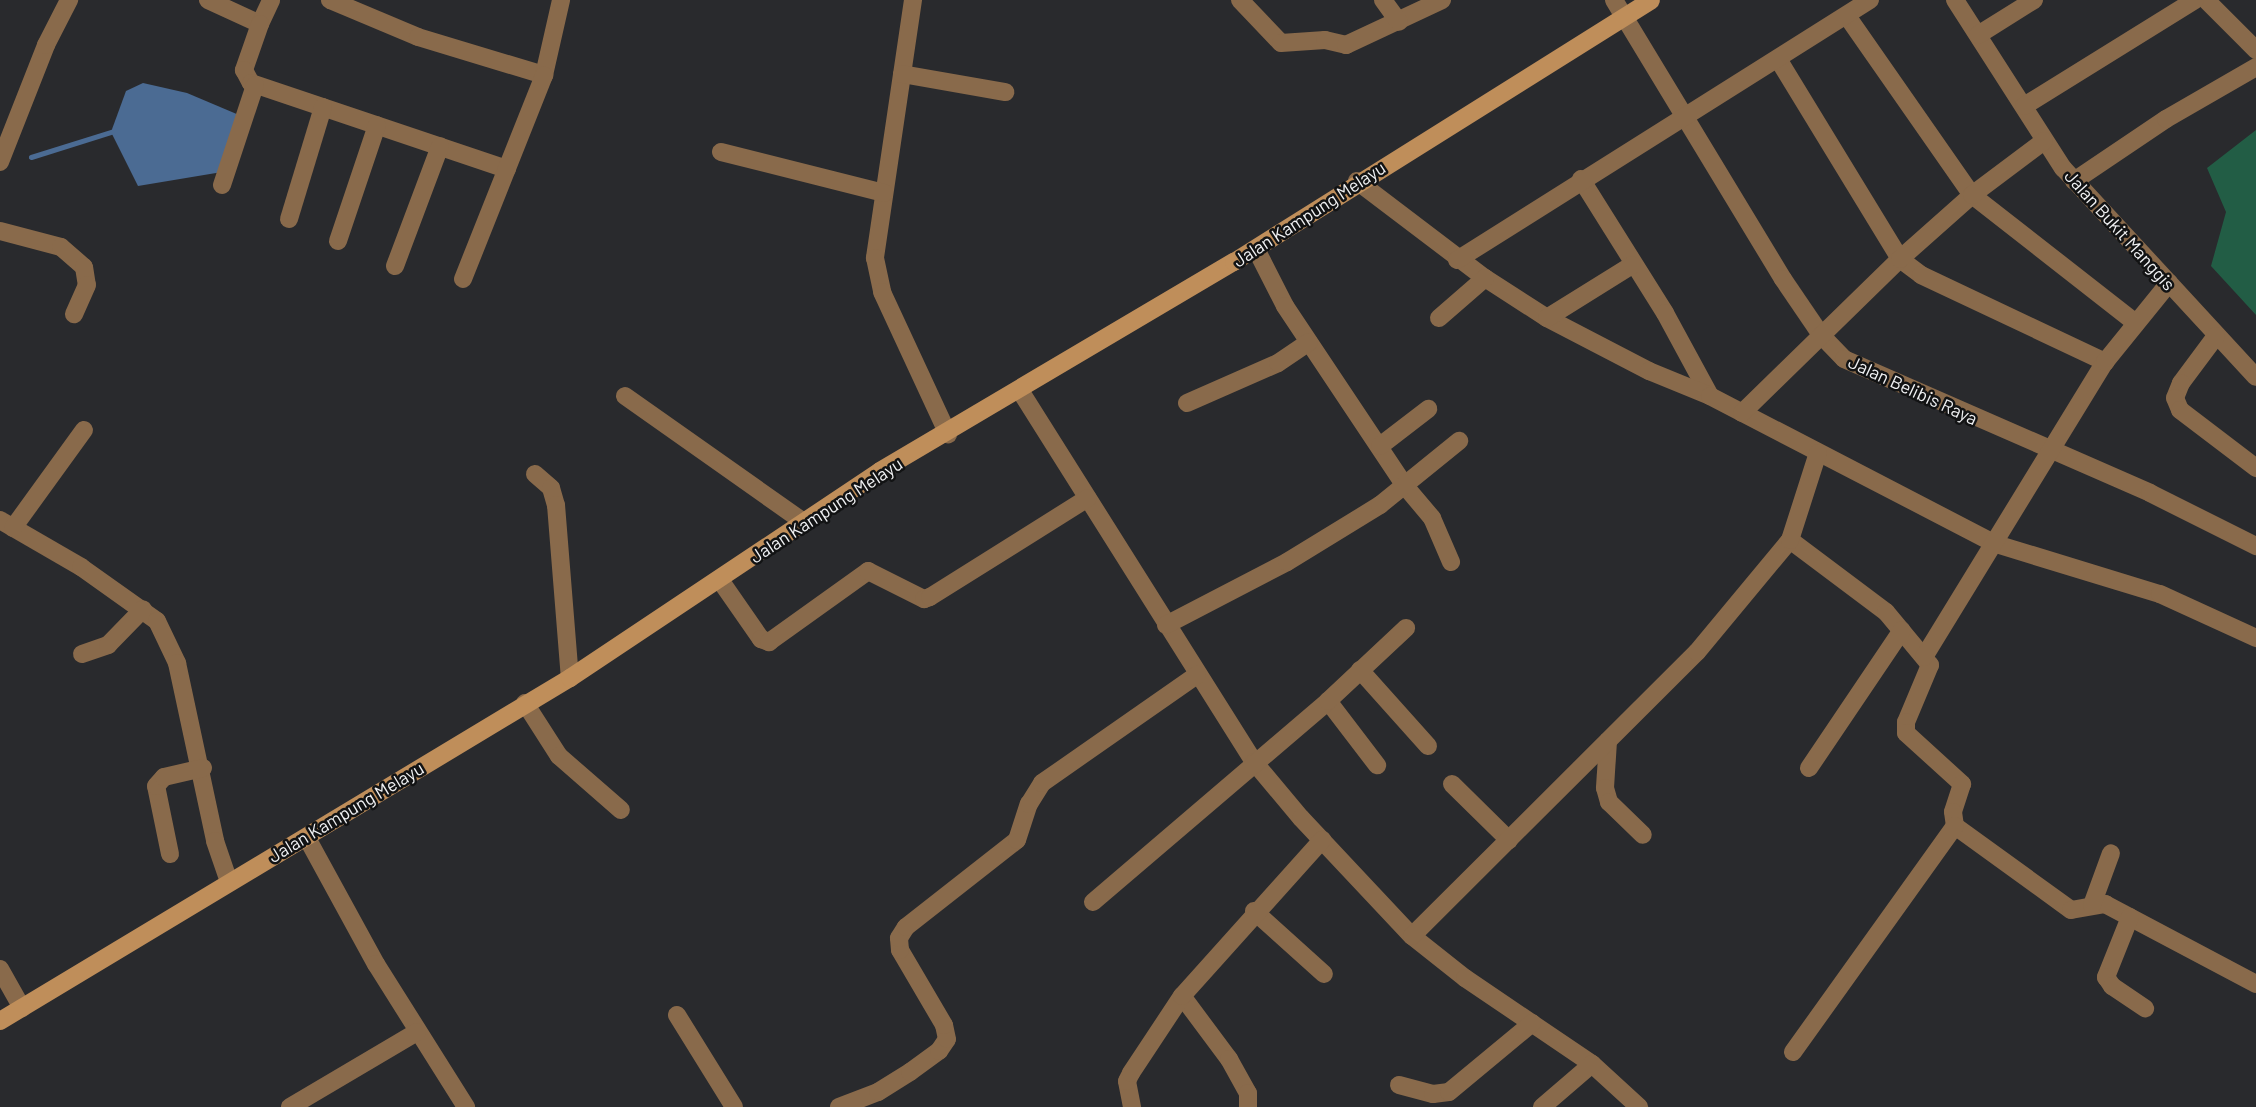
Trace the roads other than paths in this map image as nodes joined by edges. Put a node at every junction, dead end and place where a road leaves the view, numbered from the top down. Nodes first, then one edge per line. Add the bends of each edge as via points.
1 (69, 0) edge
2 (208, 0) edge
3 (271, 0) edge
4 (330, 0) edge
5 (561, 0) edge
6 (913, 0) edge
7 (1240, 0) edge
8 (1383, 0) edge
9 (1442, 0) edge
10 (1614, 0) edge
11 (1651, 0) edge
12 (1870, 0) edge
13 (1955, 0) edge
14 (2034, 0) edge
15 (2194, 0) edge
16 (2206, 0) edge
17 (1847, 16) junction
18 (1626, 17) junction
19 (1399, 22) junction
20 (260, 24) junction
21 (1978, 35) junction
22 (2256, 50) edge
23 (1778, 59) junction
24 (2256, 67) edge
25 (544, 75) junction
26 (902, 75) junction
27 (255, 85) junction
28 (1005, 92) dead end
29 (2024, 106) junction
30 (323, 107) junction
31 (1685, 116) junction
32 (377, 125) junction
33 (6, 127) edge
34 (2044, 141) junction
35 (440, 146) junction
36 (721, 152) dead end
37 (0, 162) edge
38 (508, 169) junction
39 (1581, 179) junction
40 (1357, 181) junction
41 (2074, 181) junction
42 (222, 184) dead end
43 (884, 193) junction
44 (1972, 195) junction
45 (289, 219) dead end
46 (0, 231) edge
47 (338, 241) dead end
48 (1256, 248) junction
49 (1900, 259) junction
50 (1457, 260) junction
51 (1632, 265) junction
52 (395, 266) dead end
53 (1485, 278) junction
54 (463, 279) dead end
55 (2169, 283) junction
56 (74, 314) dead end
57 (1439, 318) dead end
58 (1547, 318) junction
59 (2136, 323) junction
60 (1821, 335) junction
61 (2216, 336) junction
62 (1309, 342) junction
63 (2105, 362) junction
64 (2256, 377) edge
65 (1021, 392) junction
66 (625, 396) dead end
67 (1710, 396) junction
68 (1187, 403) dead end
69 (1428, 409) dead end
70 (1742, 412) junction
71 (84, 430) dead end
72 (948, 434) junction
73 (1459, 440) dead end
74 (1380, 446) junction
75 (2049, 452) junction
76 (1818, 453) junction
77 (2256, 468) edge
78 (535, 474) dead end
79 (1405, 486) junction
80 (1088, 498) junction
81 (805, 523) junction
82 (6, 524) edge
83 (1790, 540) junction
84 (1996, 544) junction
85 (2256, 546) edge
86 (1451, 562) dead end
87 (720, 580) junction
88 (143, 609) junction
89 (1166, 625) junction
90 (1406, 628) dead end
91 (1902, 630) junction
92 (2256, 638) edge
93 (82, 654) dead end
94 (1924, 657) junction
95 (1360, 670) junction
96 (1197, 675) junction
97 (570, 678) junction
98 (1328, 701) junction
99 (525, 703) junction
100 (1608, 741) junction
101 (1428, 746) dead end
102 (1254, 762) junction
103 (1377, 765) dead end
104 (203, 768) junction
105 (1809, 768) dead end
106 (1452, 784) dead end
107 (621, 810) dead end
108 (1955, 826) junction
109 (1643, 835) dead end
110 (307, 838) junction
111 (1322, 840) junction
112 (1508, 840) junction
113 (2111, 853) dead end
114 (170, 854) dead end
115 (229, 882) junction
116 (1093, 902) dead end
117 (2092, 905) junction
118 (1254, 911) junction
119 (2130, 917) junction
120 (1412, 936) junction
121 (0, 969) edge
122 (1324, 974) dead end
123 (2256, 984) edge
124 (1182, 996) junction
125 (22, 1008) junction
126 (2145, 1008) dead end
127 (677, 1015) dead end
128 (0, 1021) edge
129 (1532, 1023) junction
130 (417, 1032) junction
131 (1793, 1052) dead end
132 (1592, 1064) junction
133 (1399, 1085) dead end
134 (290, 1107) edge
135 (466, 1107) edge
136 (734, 1107) edge
137 (839, 1107) edge
138 (1132, 1107) edge
139 (1248, 1107) edge
140 (1542, 1107) edge
141 (1639, 1107) edge

1 - 33 street
2 - 20 street
3 - 20 street
4 - 25 street via 418,37
5 - 25 street
6 - 26 street
7 - 19 street via 1281,43 1325,40 1356,44
8 - 19 street
9 - 19 street
10 - 18 street, Jalan Belibis Raya
11 - 18 main road, Jalan Kampung Melayu
12 - 17 street
13 - 21 street, Jalan Bukit Manggis
14 - 21 street
15 - 29 street
16 - 22 street
17 - 23 street
17 - 44 street
18 - 31 street, Jalan Belibis Raya
18 - 40 main road, Jalan Kampung Melayu
20 - 27 street via 244,70
21 - 29 street, Jalan Bukit Manggis
23 - 31 street
23 - 49 street
24 - 41 street via 2166,119
25 - 38 street
26 - 28 street
26 - 43 street
27 - 30 street
27 - 42 street
29 - 34 street, Jalan Bukit Manggis
30 - 32 street
30 - 45 street
31 - 39 street
31 - 60 street, Jalan Belibis Raya
32 - 35 street
32 - 47 street
33 - 37 street
34 - 41 street, Jalan Bukit Manggis
34 - 44 street
35 - 38 street
35 - 52 street
36 - 43 street
38 - 54 street
39 - 50 street
39 - 51 street
40 - 48 main road, Jalan Kampung Melayu
40 - 50 street
41 - 55 street, Jalan Bukit Manggis
43 - 72 street via 875,258 882,292
44 - 49 street
44 - 59 street
46 - 56 street via 61,247 79,260 88,275
48 - 62 street
48 - 65 main road, Jalan Kampung Melayu
49 - 60 street
49 - 63 street via 1921,275
50 - 53 street
51 - 58 street
51 - 67 street via 1665,313
53 - 57 street
53 - 58 street
55 - 59 street
55 - 61 street, Jalan Bukit Manggis
58 - 67 street via 1649,371
59 - 63 street
60 - 70 street
60 - 75 street, Jalan Belibis Raya via 1851,364
61 - 64 street, Jalan Bukit Manggis
61 - 77 street via 2175,398 2180,410
62 - 68 street via 1278,363
62 - 74 street
63 - 75 street
65 - 72 main road, Jalan Kampung Melayu
65 - 80 street
66 - 81 street
67 - 70 street
69 - 74 street
70 - 76 street
71 - 82 street
72 - 81 main road, Jalan Kampung Melayu via 880,471
73 - 79 street
74 - 79 street
75 - 84 street
75 - 85 street, Jalan Belibis Raya via 2150,493
76 - 83 street
76 - 84 street
78 - 97 street via 551,488 556,505
79 - 86 street via 1432,518
79 - 89 street via 1287,562
80 - 87 street via 930,597 924,599 868,571 769,642 761,639
80 - 89 street
81 - 87 main road, Jalan Kampung Melayu
82 - 88 street
83 - 91 street via 1856,587
83 - 100 street via 1697,652
84 - 92 street via 2160,594
84 - 94 street
87 - 97 main road, Jalan Kampung Melayu
88 - 93 street via 108,645
88 - 104 street via 157,621 177,663
89 - 96 street
90 - 95 street
91 - 94 street
91 - 105 street
94 - 108 street via 1930,666 1929,676 1906,722 1906,733 1962,785 1953,812
95 - 98 street
95 - 101 street
96 - 102 street
96 - 137 street via 1042,783 1017,840 906,927 899,938 900,950 944,1025 947,1039 939,1051 910,1072 878,1092
97 - 99 main road, Jalan Kampung Melayu
98 - 102 street
98 - 103 street
99 - 107 street via 559,756
99 - 110 main road, Jalan Kampung Melayu
100 - 109 street via 1605,788 1609,802
100 - 112 street
102 - 111 street
102 - 116 street
104 - 114 street via 164,777 156,786
104 - 115 street via 215,841
106 - 112 street
108 - 117 street via 2071,911
108 - 131 street
110 - 115 main road, Jalan Kampung Melayu
110 - 130 street
111 - 118 street
111 - 120 street
112 - 120 street
113 - 117 street
115 - 125 main road, Jalan Kampung Melayu
117 - 119 street via 2105,904
118 - 122 street
118 - 124 street
119 - 123 street
119 - 126 street via 2106,977
120 - 129 street
121 - 125 street
124 - 138 street via 1127,1081
124 - 139 street via 1229,1059 1248,1093
125 - 128 main road, Jalan Kampung Melayu
127 - 136 street
129 - 132 street
129 - 133 street via 1449,1092 1433,1094
130 - 134 street
130 - 135 street
132 - 140 street
132 - 141 street

